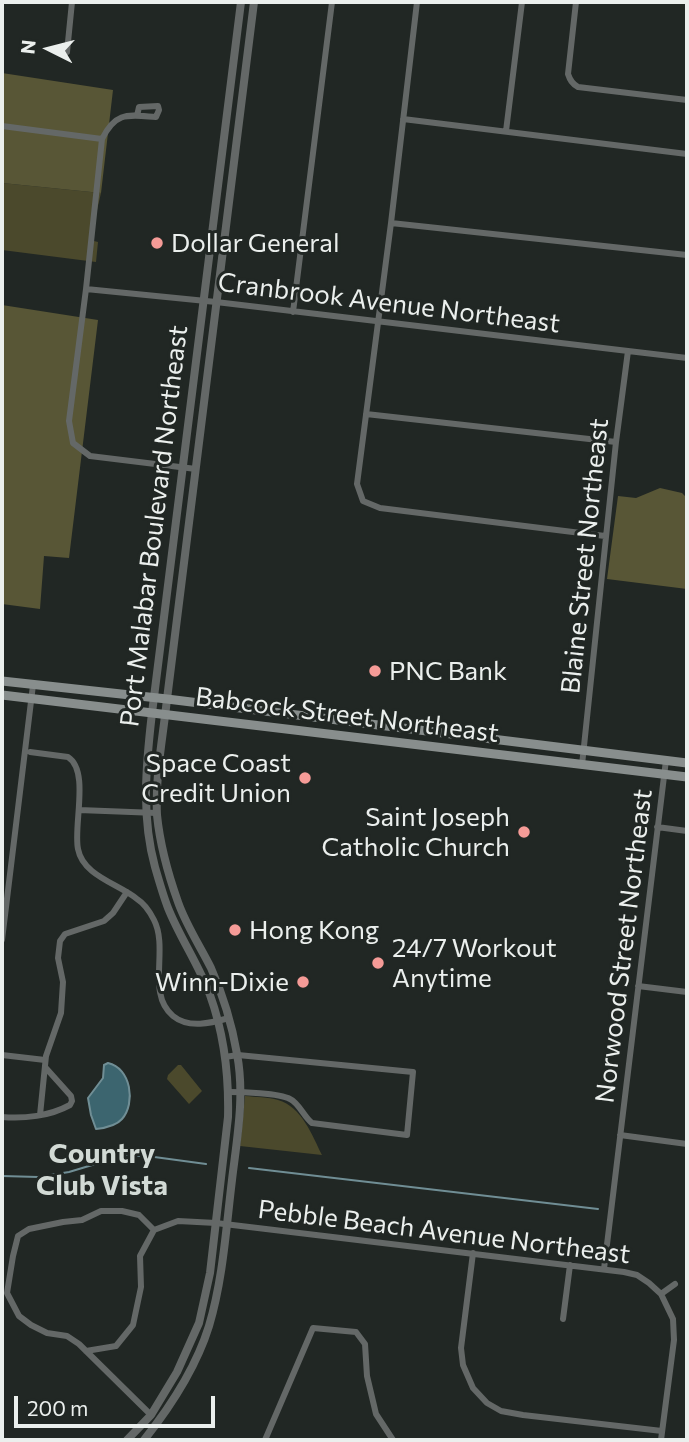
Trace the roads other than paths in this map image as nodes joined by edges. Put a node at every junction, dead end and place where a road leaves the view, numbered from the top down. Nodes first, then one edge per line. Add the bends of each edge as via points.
1 (72, 2) edge
2 (241, 2) edge
3 (254, 2) edge
4 (332, 2) edge
5 (417, 2) edge
6 (522, 2) edge
7 (576, 2) edge
8 (67, 51) dead end
9 (687, 100) edge
10 (137, 116) dead end
11 (403, 120) junction
12 (224, 125) junction
13 (2, 126) edge
14 (238, 127) junction
15 (506, 131) junction
16 (102, 139) junction
17 (687, 154) edge
18 (391, 223) junction
19 (687, 255) edge
20 (86, 289) junction
21 (203, 300) junction
22 (216, 302) junction
23 (293, 312) junction
24 (377, 321) junction
25 (628, 351) junction
26 (687, 358) edge
27 (366, 414) junction
28 (616, 442) junction
29 (182, 467) junction
30 (196, 469) junction
31 (605, 536) junction
32 (2, 681) edge
33 (33, 685) junction
34 (2, 695) edge
35 (154, 697) junction
36 (31, 698) junction
37 (167, 699) junction
38 (152, 713) junction
39 (166, 715) junction
40 (584, 751) junction
41 (30, 752) dead end
42 (666, 761) junction
43 (687, 763) edge
44 (582, 765) junction
45 (664, 775) junction
46 (687, 777) edge
47 (79, 810) junction
48 (146, 813) junction
49 (157, 813) junction
50 (657, 827) junction
51 (687, 831) edge
52 (127, 892) junction
53 (2, 940) edge
54 (638, 986) junction
55 (687, 992) edge
56 (229, 1018) junction
57 (218, 1021) junction
58 (2, 1055) edge
59 (237, 1055) junction
60 (225, 1057) junction
61 (45, 1064) junction
62 (229, 1092) junction
63 (241, 1092) junction
64 (40, 1115) junction
65 (2, 1117) edge
66 (620, 1135) junction
67 (687, 1144) edge
68 (216, 1223) junction
69 (227, 1224) junction
70 (155, 1230) junction
71 (473, 1253) junction
72 (570, 1265) junction
73 (604, 1269) junction
74 (675, 1283) dead end
75 (5, 1293) edge
76 (661, 1294) junction
77 (563, 1319) dead end
78 (86, 1351) junction
79 (151, 1415) junction
80 (662, 1431) junction
81 (127, 1440) edge
82 (144, 1440) edge
83 (265, 1440) edge
84 (393, 1440) edge
85 (661, 1440) edge

1 - 8 street
2 - 12 street, Port Malabar Boulevard Northeast
3 - 14 street, Port Malabar Boulevard Northeast
4 - 23 street
5 - 11 street
6 - 15 street
7 - 9 street via 568,74 573,84
10 - 16 street via 111,123
11 - 15 street
11 - 18 street
12 - 14 street
12 - 21 street, Port Malabar Boulevard Northeast
13 - 16 street
14 - 22 street, Port Malabar Boulevard Northeast
15 - 17 street
16 - 20 street
18 - 19 street
18 - 24 street
20 - 21 street, Cranbrook Avenue Northeast
20 - 29 street via 69,421 73,443 90,456
21 - 22 street, Cranbrook Avenue Northeast
21 - 29 street, Port Malabar Boulevard Northeast
22 - 23 street, Cranbrook Avenue Northeast
22 - 30 street, Port Malabar Boulevard Northeast
23 - 24 street, Cranbrook Avenue Northeast
24 - 25 street, Cranbrook Avenue Northeast
24 - 27 street
25 - 26 street, Cranbrook Avenue Northeast
25 - 28 street, Blaine Street Northeast
27 - 28 street
27 - 31 street via 357,484 363,501 380,508
28 - 31 street, Blaine Street Northeast
29 - 30 street
29 - 35 street, Port Malabar Boulevard Northeast
30 - 37 street, Port Malabar Boulevard Northeast
31 - 40 street, Blaine Street Northeast
32 - 33 main road, Babcock Street Northeast
33 - 35 main road, Babcock Street Northeast
33 - 36 street
34 - 36 main road, Babcock Street Northeast
35 - 37 main road, Babcock Street Northeast
35 - 38 street, Port Malabar Boulevard Northeast
36 - 38 main road, Babcock Street Northeast
36 - 53 street
37 - 39 street, Port Malabar Boulevard Northeast
37 - 40 main road, Babcock Street Northeast
38 - 39 main road, Babcock Street Northeast
38 - 48 street, Port Malabar Boulevard Northeast via 145,768
39 - 44 main road, Babcock Street Northeast
39 - 49 street, Port Malabar Boulevard Northeast
40 - 42 main road, Babcock Street Northeast
40 - 44 street, Blaine Street Northeast
41 - 47 street via 73,760 78,771
42 - 43 main road, Babcock Street Northeast
42 - 45 street, Norwood Street Northeast
44 - 45 main road, Babcock Street Northeast
45 - 46 main road, Babcock Street Northeast
45 - 50 street, Norwood Street Northeast
47 - 48 street
47 - 52 street via 80,856 90,870
48 - 49 street
48 - 57 street, Port Malabar Boulevard Northeast via 154,865 168,909 200,972
49 - 56 street, Port Malabar Boulevard Northeast via 165,863 179,905
50 - 51 street
50 - 54 street, Norwood Street Northeast
52 - 57 street via 146,907 158,927 159,991 167,1010 193,1024
52 - 61 street via 104,921 61,938 61,1013
54 - 55 street
54 - 66 street, Norwood Street Northeast
56 - 57 street
56 - 59 street, Port Malabar Boulevard Northeast
57 - 60 street, Port Malabar Boulevard Northeast
58 - 61 street
59 - 60 street
59 - 63 street, Port Malabar Boulevard Northeast
59 - 63 street via 413,1072 407,1135 312,1123 292,1099
60 - 62 street, Port Malabar Boulevard Northeast
61 - 64 street
61 - 64 street via 72,1101 65,1108
62 - 63 street
62 - 68 street, Port Malabar Boulevard Northeast
63 - 69 street, Port Malabar Boulevard Northeast
64 - 65 street
66 - 67 street
66 - 73 street, Norwood Street Northeast
68 - 69 street, Pebble Beach Avenue Northeast
68 - 70 street, Pebble Beach Avenue Northeast via 177,1221
68 - 79 street, Port Malabar Boulevard Northeast via 199,1323 177,1373
69 - 71 street, Pebble Beach Avenue Northeast
69 - 82 street, Port Malabar Boulevard Northeast via 209,1327 172,1402
70 - 75 street via 139,1215 122,1211 101,1211 82,1220 29,1229 18,1236
70 - 78 street via 140,1256 141,1287 133,1325 116,1346
71 - 72 street, Pebble Beach Avenue Northeast
71 - 80 street via 461,1348 473,1388 486,1403 523,1415
72 - 73 street, Pebble Beach Avenue Northeast
72 - 77 street
73 - 76 street, Pebble Beach Avenue Northeast via 637,1275
74 - 76 street
75 - 78 street via 19,1316 31,1325 67,1336
76 - 80 street via 673,1319 674,1340
78 - 79 street
79 - 81 street, Port Malabar Boulevard Northeast
80 - 85 street
83 - 84 street via 313,1328 356,1332 365,1344 376,1413

